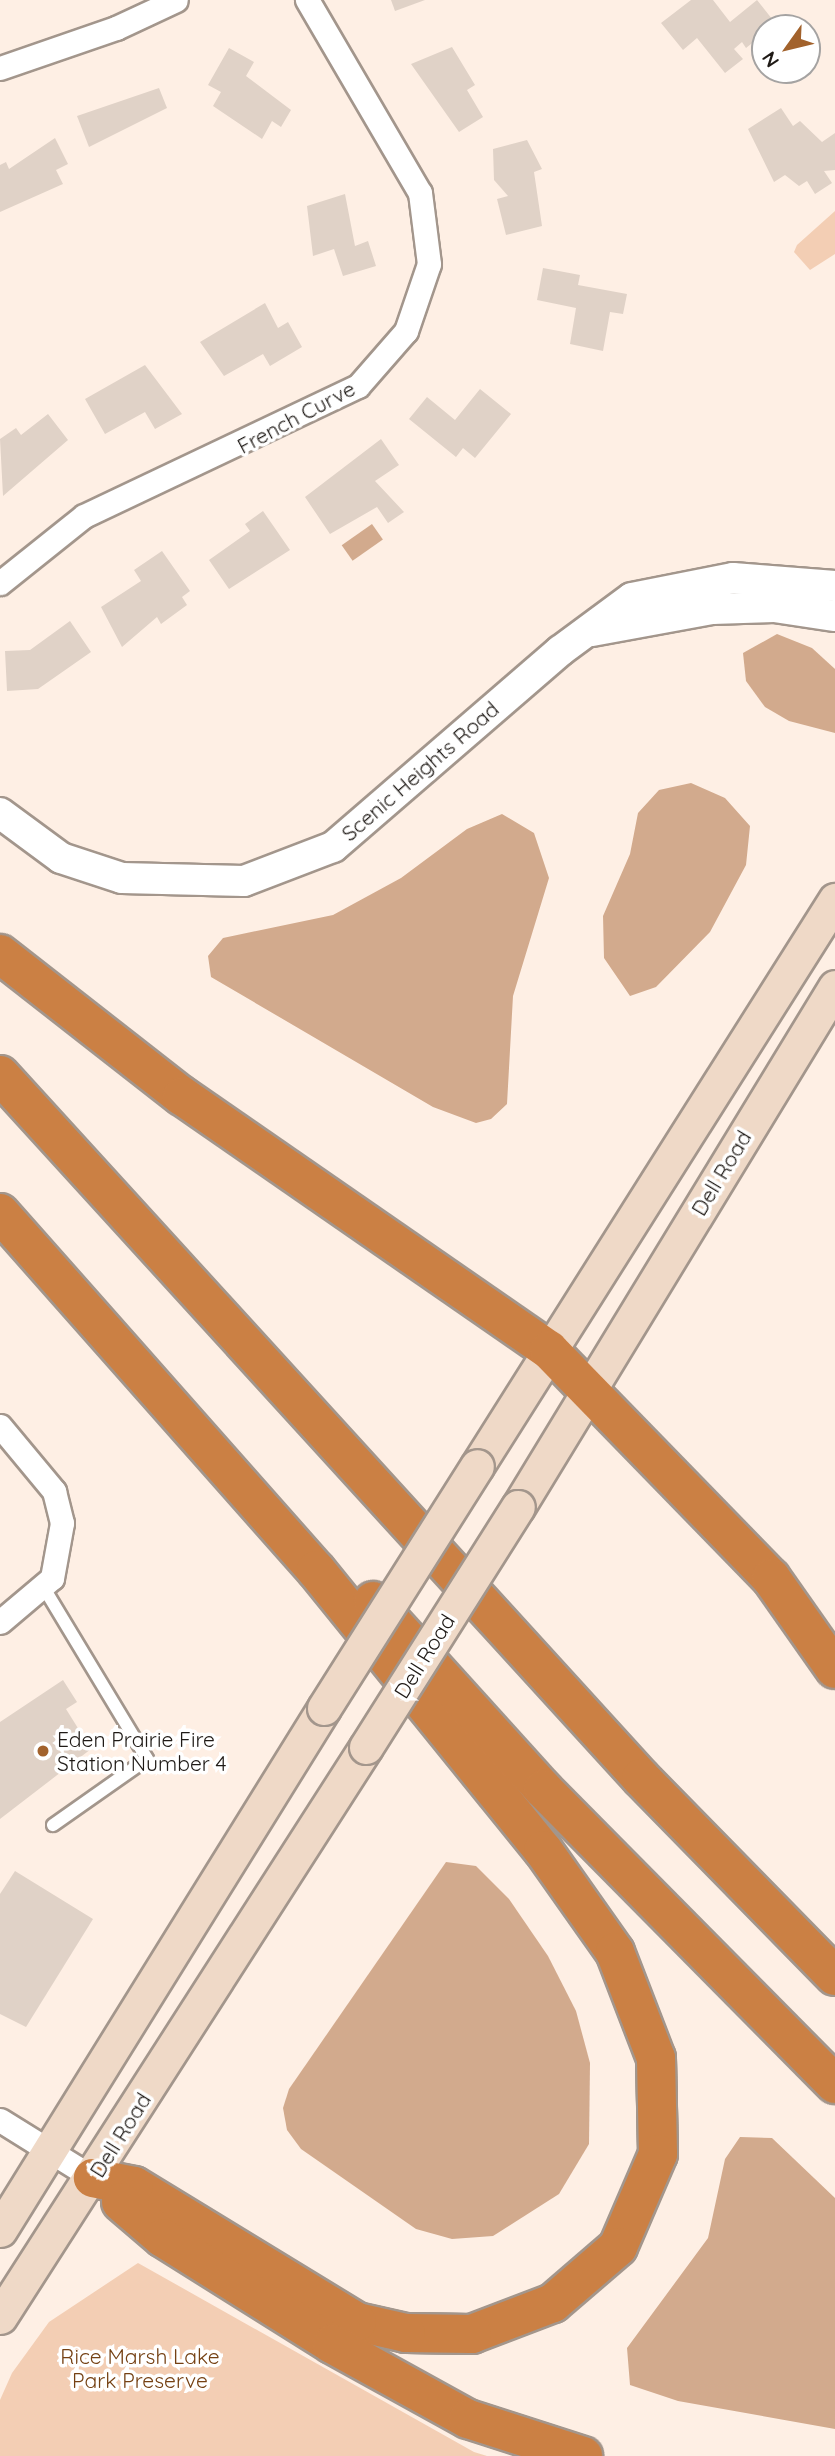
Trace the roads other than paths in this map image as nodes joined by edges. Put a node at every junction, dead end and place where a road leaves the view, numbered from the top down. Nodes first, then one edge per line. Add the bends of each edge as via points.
1 (176, 0) edge
2 (307, 0) edge
3 (0, 68) edge
4 (0, 583) edge
5 (835, 586) edge
6 (835, 616) edge
7 (592, 631) junction
8 (0, 813) edge
9 (835, 900) edge
10 (0, 954) edge
11 (835, 987) edge
12 (0, 1075) edge
13 (0, 1189) edge
14 (0, 1213) edge
15 (549, 1350) junction
16 (587, 1392) junction
17 (0, 1426) edge
18 (44, 1588) junction
19 (0, 1622) edge
20 (835, 1669) edge
21 (52, 1825) dead end
22 (835, 1976) edge
23 (835, 2084) edge
24 (0, 2120) edge
25 (46, 2152) junction
26 (93, 2178) junction
27 (0, 2230) edge
28 (0, 2317) edge
29 (583, 2456) edge

1 - 3 street via 117,29
2 - 4 street, French Curve via 420,193 429,264 405,331 358,386 84,516
5 - 7 street, Scenic Heights Road via 759,577 700,582 632,598
6 - 7 street, Scenic Heights Road via 774,607 712,610
7 - 8 street, Scenic Heights Road via 495,706 375,815 332,847 284,869 214,885 122,878 61,858
9 - 15 main road
10 - 15 highway via 182,1096
11 - 16 main road, Dell Road
12 - 22 highway via 632,1768
13 - 23 highway via 543,1789
14 - 26 highway via 316,1570 543,1850 615,1952 656,2058 659,2154 618,2247 553,2303 472,2334 406,2333 357,2322 134,2186
15 - 16 highway
15 - 25 main road, bridge
16 - 20 highway via 659,1458 771,1578
16 - 26 main road, Dell Road, bridge
17 - 18 street via 54,1491 60,1546
18 - 19 street
18 - 21 lane via 147,1759
24 - 25 street
25 - 26 street
25 - 27 main road
26 - 28 main road, Dell Road
26 - 29 highway via 163,2238 332,2344 468,2419

